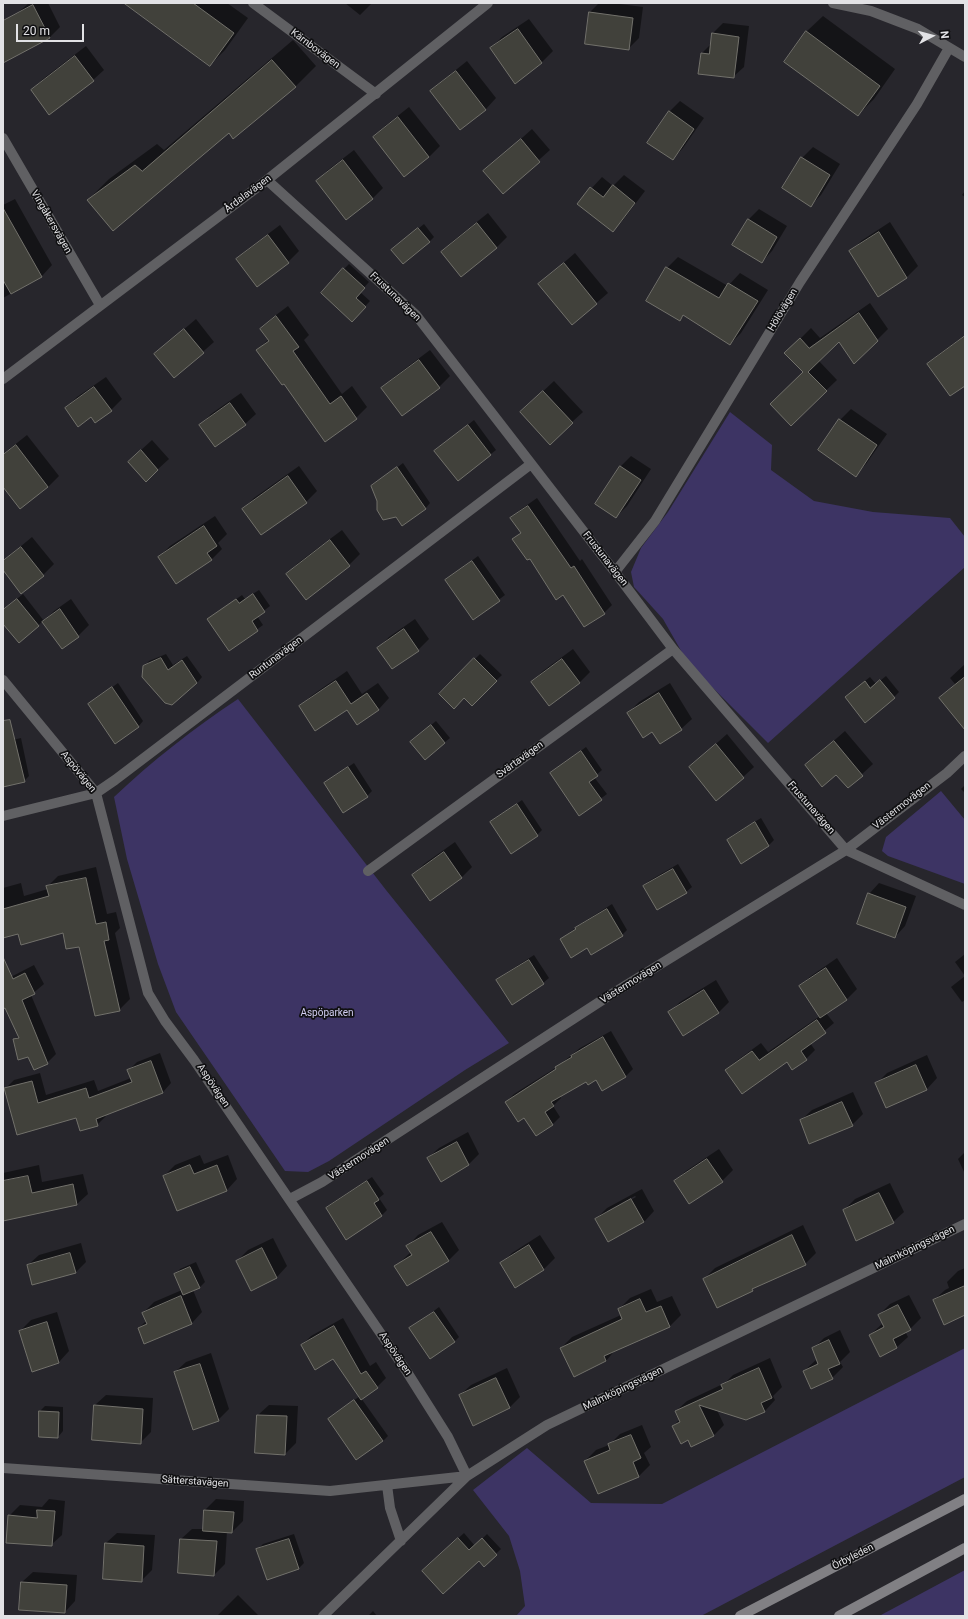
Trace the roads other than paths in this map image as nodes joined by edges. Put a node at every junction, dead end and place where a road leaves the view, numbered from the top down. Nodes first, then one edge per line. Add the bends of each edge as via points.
1 (253, 3) edge
2 (488, 3) edge
3 (833, 3) edge
4 (949, 48) junction
5 (965, 56) edge
6 (376, 94) junction
7 (3, 138) edge
8 (267, 180) junction
9 (100, 305) junction
10 (3, 379) edge
11 (531, 464) junction
12 (615, 572) junction
13 (673, 649) junction
14 (3, 680) edge
15 (965, 756) edge
16 (96, 793) junction
17 (3, 816) edge
18 (846, 850) junction
19 (368, 871) dead end
20 (965, 905) edge
21 (290, 1199) junction
22 (965, 1224) edge
23 (3, 1468) edge
24 (467, 1476) junction
25 (387, 1485) junction
26 (965, 1500) edge
27 (401, 1541) junction
28 (965, 1548) edge
29 (323, 1616) edge
30 (740, 1616) edge
31 (839, 1616) edge

1 - 6 street, Kärnbovägen
2 - 6 street, Årdalavägen
3 - 4 street via 871,11 918,29
4 - 5 street
4 - 12 street, Hölövägen via 917,104 800,282 655,521
6 - 8 street, Årdalavägen
7 - 9 street, Vingåkersvägen
8 - 9 street, Årdalavägen
8 - 11 street, Frustunavägen via 416,316
9 - 10 street, Årdalavägen
11 - 12 street, Frustunavägen
11 - 16 street, Runtunavägen
12 - 13 street, Frustunavägen
13 - 18 street, Frustunavägen
13 - 19 street, Svärtavägen
14 - 16 street, Aspövägen
15 - 18 street, Västermovägen via 947,773
16 - 17 street, Runtunavägen
16 - 21 street, Aspövägen via 148,994 164,1021
18 - 20 street, Frustunavägen
18 - 21 street, Västermovägen via 607,997 322,1182
21 - 24 street, Aspövägen via 408,1372 448,1437
22 - 24 street, Malmköpingsvägen via 548,1425
23 - 25 street, Sätterstavägen via 330,1492
24 - 25 street, Sätterstavägen
24 - 27 street, Malmköpingsvägen
25 - 27 street via 390,1508
26 - 30 main road, Örbyleden
27 - 29 street, Malmköpingsvägen
28 - 31 main road

